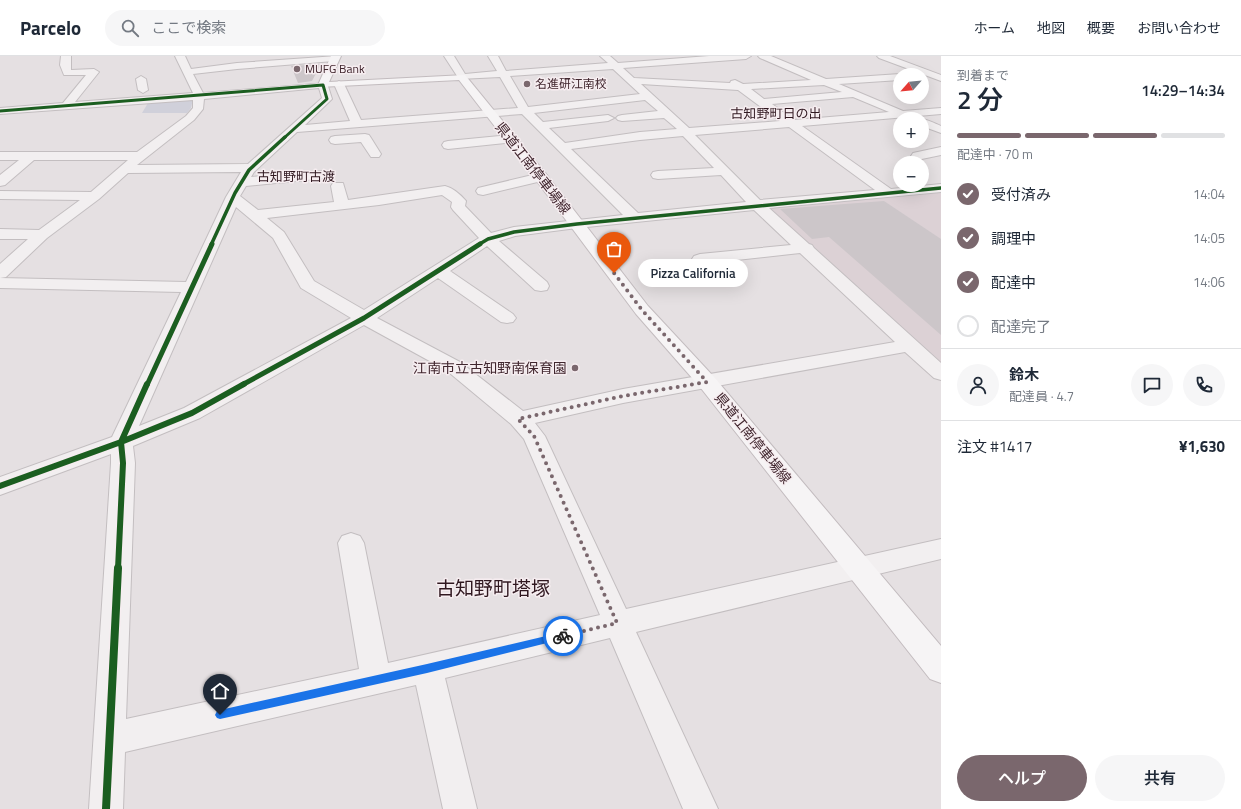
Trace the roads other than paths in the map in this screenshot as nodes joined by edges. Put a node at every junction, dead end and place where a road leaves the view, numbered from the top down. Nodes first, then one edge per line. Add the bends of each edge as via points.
1 (66, 56) edge
2 (180, 56) edge
3 (449, 56) edge
4 (493, 56) edge
5 (605, 56) edge
6 (746, 56) edge
7 (763, 56) edge
8 (882, 56) edge
9 (335, 57) edge
10 (703, 60) junction
11 (559, 61) dead end
12 (617, 67) junction
13 (571, 70) junction
14 (188, 72) junction
15 (505, 75) junction
16 (934, 76) edge
17 (462, 77) junction
18 (893, 77) edge
19 (141, 79) dead end
20 (633, 81) junction
21 (824, 82) junction
22 (331, 84) junction
23 (740, 86) junction
24 (143, 90) junction
25 (196, 91) junction
26 (75, 94) junction
27 (855, 95) junction
28 (649, 96) junction
29 (761, 102) junction
30 (63, 107) junction
31 (20, 110) junction
32 (0, 111) edge
33 (525, 111) junction
34 (898, 112) edge
35 (489, 113) junction
36 (106, 114) dead end
37 (178, 114) dead end
38 (194, 114) junction
39 (667, 114) junction
40 (893, 115) edge
41 (608, 118) dead end
42 (622, 118) dead end
43 (5, 122) dead end
44 (357, 124) junction
45 (792, 124) junction
46 (929, 125) edge
47 (540, 126) junction
48 (941, 130) edge
49 (686, 132) junction
50 (292, 136) junction
51 (511, 138) junction
52 (322, 141) dead end
53 (448, 145) dead end
54 (561, 147) junction
55 (941, 150) edge
56 (375, 154) dead end
57 (0, 156) edge
58 (32, 156) junction
59 (140, 156) junction
60 (917, 156) dead end
61 (125, 169) junction
62 (724, 170) junction
63 (321, 175) dead end
64 (658, 175) dead end
65 (541, 177) junction
66 (0, 182) edge
67 (242, 182) junction
68 (338, 186) dead end
69 (941, 188) edge
70 (483, 191) dead end
71 (888, 194) junction
72 (0, 195) edge
73 (94, 196) junction
74 (757, 204) junction
75 (342, 205) junction
76 (256, 215) junction
77 (635, 218) junction
78 (577, 224) junction
79 (0, 234) edge
80 (42, 235) junction
81 (488, 239) junction
82 (806, 248) junction
83 (700, 259) dead end
84 (438, 270) junction
85 (0, 273) edge
86 (0, 283) edge
87 (541, 286) dead end
88 (192, 287) junction
89 (364, 318) junction
90 (508, 318) dead end
91 (910, 345) junction
92 (941, 374) edge
93 (707, 382) junction
94 (518, 419) junction
95 (121, 442) junction
96 (0, 486) edge
97 (351, 543) dead end
98 (941, 549) edge
99 (858, 566) junction
100 (617, 623) junction
101 (427, 668) junction
102 (941, 669) edge
103 (376, 680) junction
104 (111, 739) junction
105 (106, 809) edge
106 (460, 809) edge
107 (700, 809) edge

1 - 26 street via 65,65 68,73 94,72
2 - 14 street
3 - 17 street
4 - 15 street
5 - 12 street
6 - 10 street
7 - 21 street
8 - 16 street
9 - 14 street
9 - 22 main road
10 - 12 street
10 - 23 street
11 - 13 street
12 - 13 street
12 - 20 street
13 - 15 street
14 - 25 street
15 - 17 street
15 - 33 street
17 - 22 main road
17 - 35 main road, 県道江南停車場線
18 - 21 street
19 - 24 street
20 - 23 street
20 - 28 street
21 - 23 street
21 - 27 street
22 - 25 street
22 - 44 street
22 - 50 street via 327,99
23 - 29 street
24 - 25 street
24 - 26 street
25 - 30 street
25 - 38 street via 198,109
26 - 30 street
27 - 29 street
27 - 34 street
28 - 33 street
28 - 39 street
29 - 45 street
30 - 31 street
30 - 36 street via 57,114
31 - 32 street
31 - 43 street
33 - 35 street
33 - 47 street
35 - 44 street
35 - 51 main road, 県道江南停車場線
37 - 38 street
38 - 59 street
39 - 42 street
39 - 49 street
40 - 45 street
41 - 47 street
44 - 50 street
45 - 49 street
45 - 71 street
46 - 48 street
47 - 54 street
49 - 54 street
49 - 62 street
50 - 67 street
51 - 53 street
51 - 65 main road, 県道江南停車場線
52 - 56 street via 365,138
54 - 77 street
55 - 60 street
57 - 58 street
58 - 59 street
58 - 66 street
59 - 61 street
61 - 67 street
61 - 73 street
62 - 64 street
62 - 74 street
63 - 67 street
65 - 70 street
65 - 78 main road, 県道江南停車場線
67 - 76 street
67 - 88 street
68 - 75 street
69 - 71 street
71 - 74 street
72 - 73 street
73 - 80 street
74 - 77 street
74 - 82 street
75 - 76 street
75 - 81 street via 445,190 459,201 458,207
76 - 89 street via 279,235 307,284
77 - 78 street
78 - 81 street via 514,232
78 - 93 main road, 県道江南停車場線 via 642,310
79 - 80 street
80 - 85 street
81 - 84 street
81 - 87 street
82 - 83 street
82 - 91 street
84 - 89 street
84 - 90 street
86 - 88 street
88 - 95 street
89 - 94 street via 453,366
89 - 95 street via 192,413
91 - 92 street
91 - 93 street
93 - 94 street via 623,396
93 - 99 main road, 県道江南停車場線
94 - 100 street via 534,436
95 - 96 street
95 - 104 street via 123,463
97 - 103 street
98 - 99 street
99 - 100 street
99 - 102 main road, 県道江南停車場線
100 - 101 street
100 - 107 street
101 - 103 street
101 - 106 street
103 - 104 street
104 - 105 street

